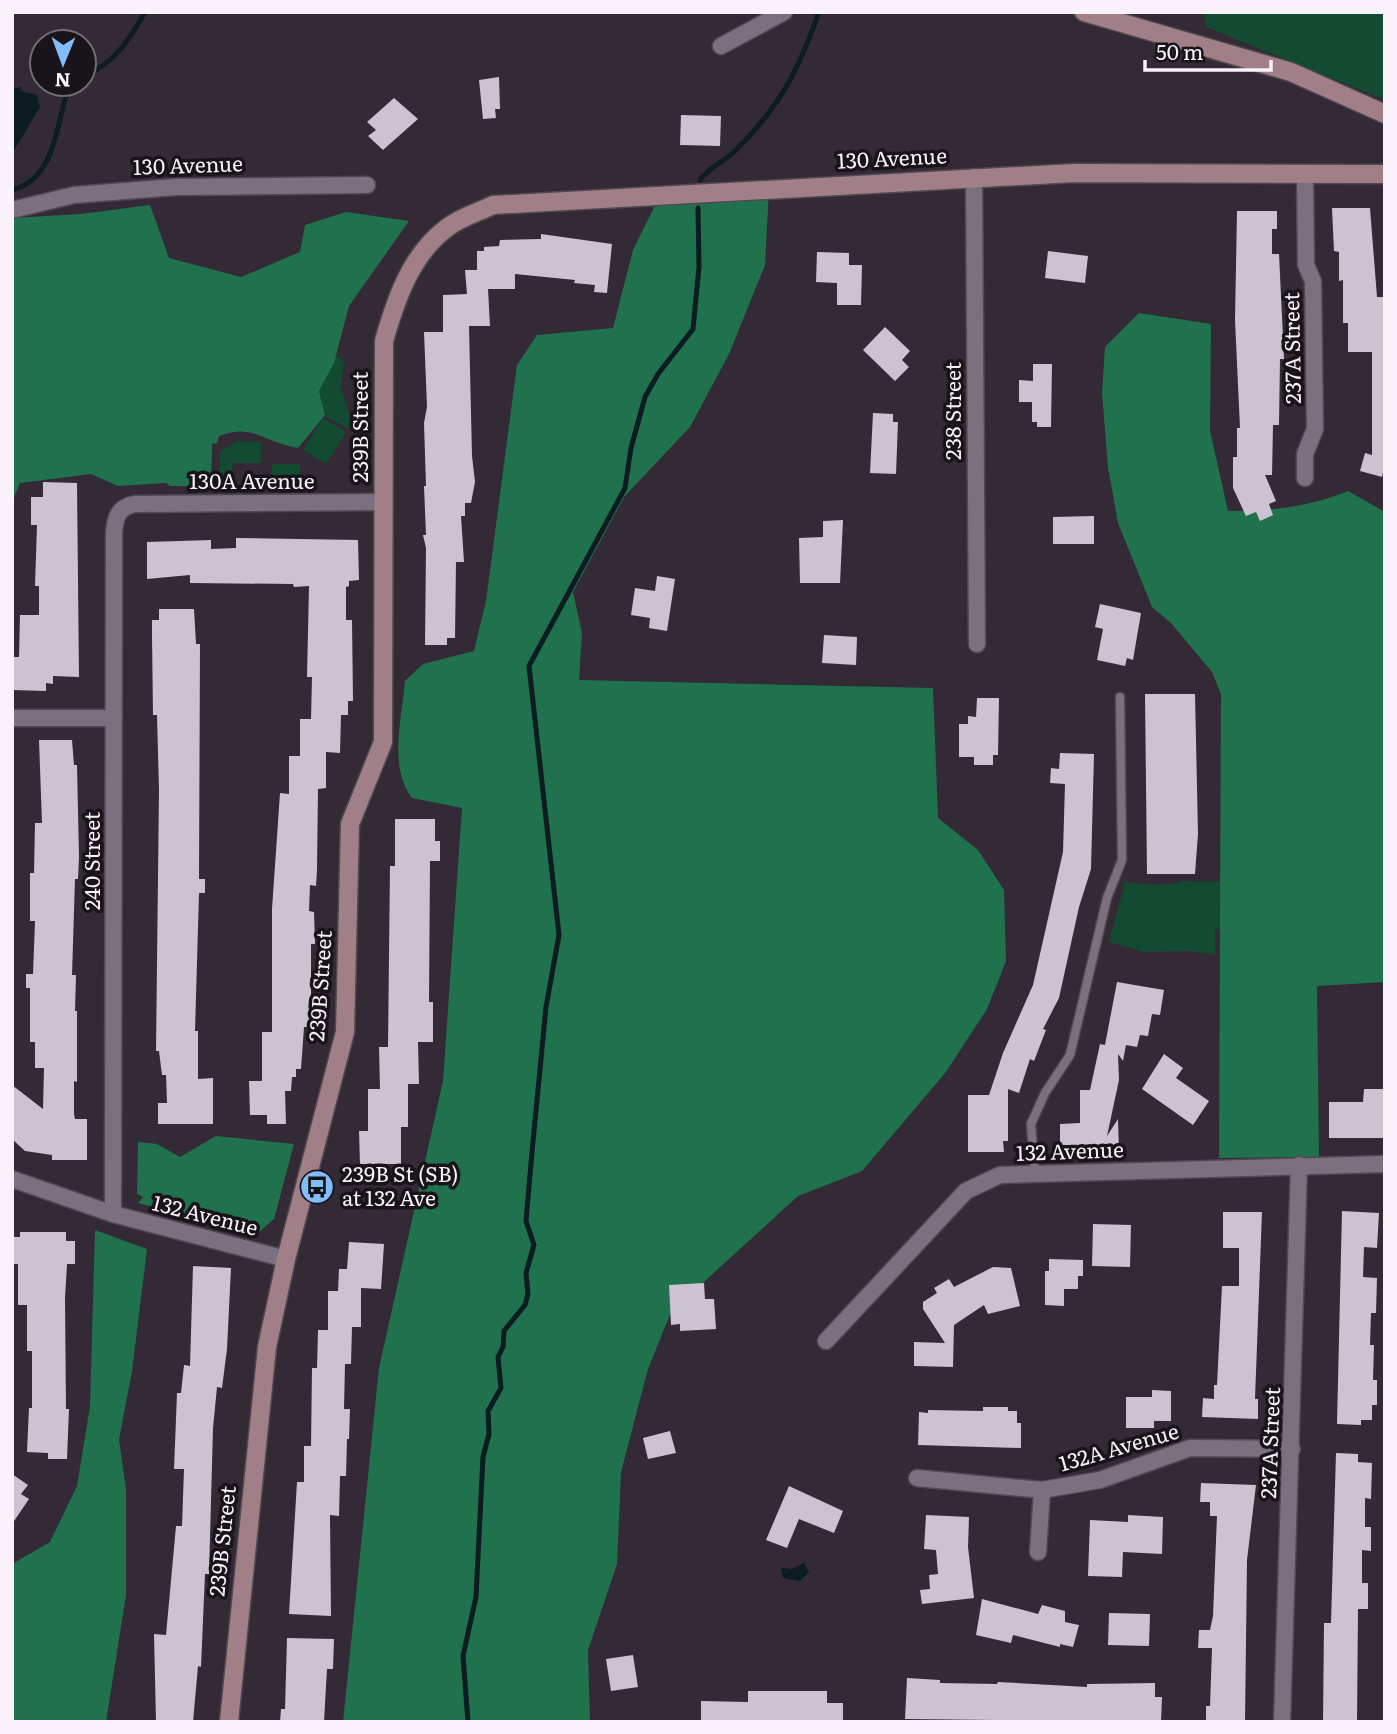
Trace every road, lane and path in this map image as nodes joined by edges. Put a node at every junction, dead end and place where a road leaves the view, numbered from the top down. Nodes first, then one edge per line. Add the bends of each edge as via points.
1 (785, 12) edge
2 (1084, 12) edge
3 (721, 46) dead end
4 (1385, 114) edge
5 (1385, 174) edge
6 (1305, 176) junction
7 (974, 177) junction
8 (367, 185) dead end
9 (12, 210) edge
10 (419, 256) joint
11 (1305, 478) dead end
12 (384, 502) junction
13 (121, 510) joint
14 (977, 644) dead end
15 (1120, 698) dead end
16 (12, 718) edge
17 (114, 718) junction
18 (1385, 1164) edge
19 (1299, 1166) junction
20 (1035, 1174) junction
21 (13, 1180) edge
22 (113, 1214) junction
23 (286, 1259) junction
24 (826, 1341) dead end
25 (1292, 1449) junction
26 (917, 1478) dead end
27 (1042, 1490) junction
28 (1038, 1552) dead end
29 (229, 1722) edge
30 (1282, 1722) edge

1 - 3 street
2 - 4 street via 1291,72
5 - 6 street, 130 Avenue
6 - 7 street, 130 Avenue via 1074,173
6 - 11 street, 237A Street via 1306,265 1313,281 1315,429 1305,454
7 - 10 street, 130 Avenue via 493,205 449,226
7 - 14 street, 238 Street
8 - 9 street, 130 Avenue via 176,187 74,195
10 - 12 street, 239B Street via 398,293 384,341
12 - 13 street, 130A Avenue via 135,504
12 - 23 street, 239B Street via 383,743 350,824 345,1032
13 - 17 street, 240 Street via 114,533
15 - 20 lane via 1122,860 1107,898 1070,1055 1031,1124
16 - 17 street
17 - 22 street, 240 Street
18 - 19 street, 132 Avenue
19 - 20 street, 132 Avenue
19 - 25 street, 237A Street
20 - 24 street, 132 Avenue via 1000,1175 966,1191
21 - 22 street, 132 Avenue
22 - 23 street, 132 Avenue
23 - 29 street, 239B Street via 267,1346
25 - 27 street, 132A Avenue via 1190,1448 1100,1480
25 - 30 street, 237A Street
26 - 27 street, 132A Avenue
27 - 28 street, 132A Avenue

